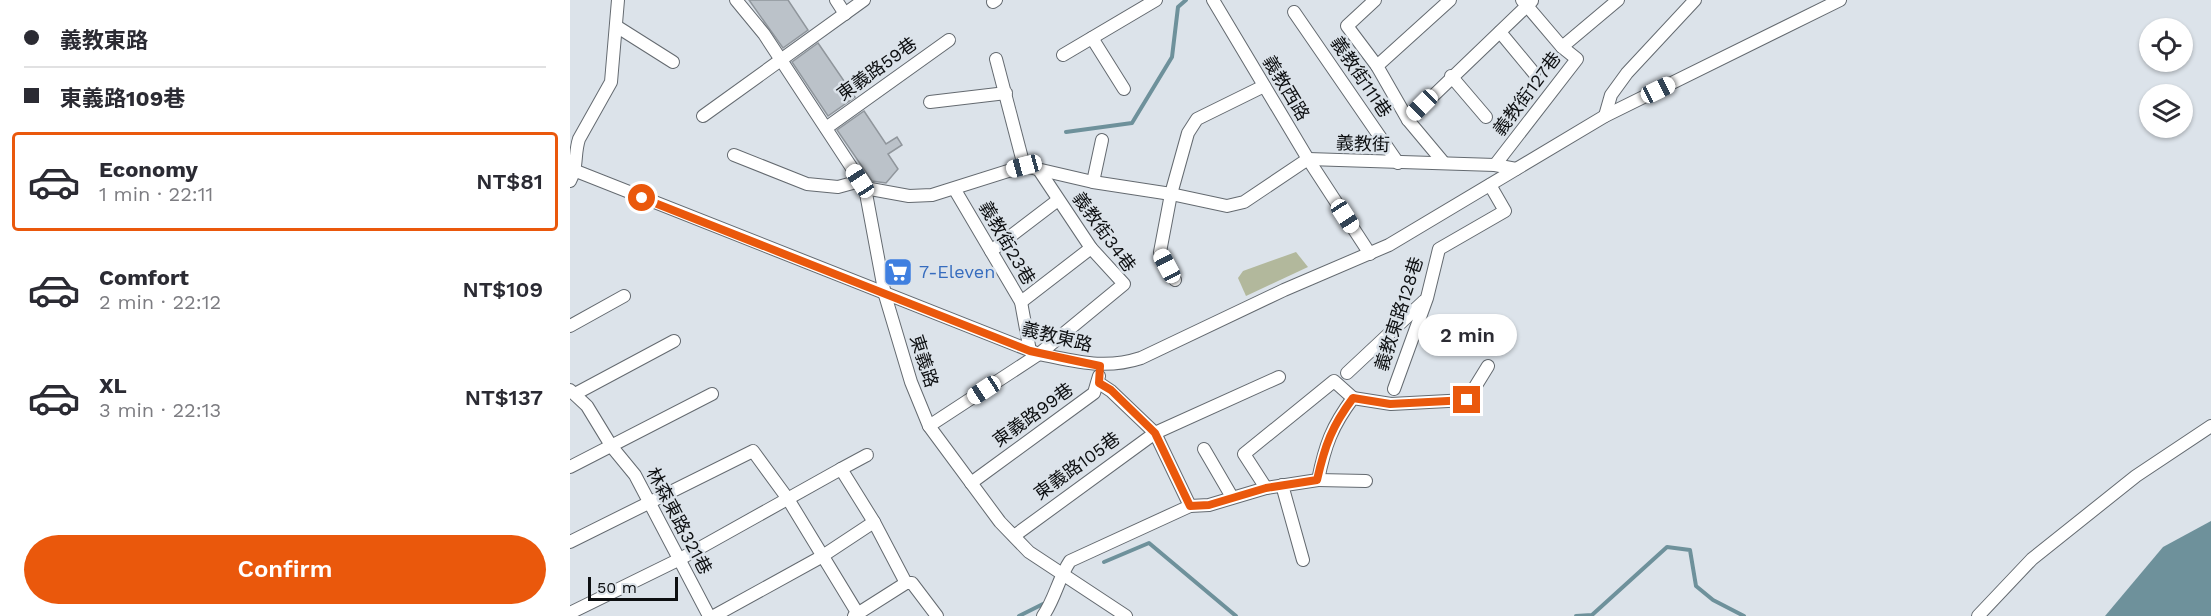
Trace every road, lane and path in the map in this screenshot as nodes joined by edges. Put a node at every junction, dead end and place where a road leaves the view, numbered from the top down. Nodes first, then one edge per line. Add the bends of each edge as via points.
1 (618, 0) edge
2 (736, 0) edge
3 (836, 0) edge
4 (864, 0) edge
5 (1156, 0) edge
6 (1213, 0) edge
7 (1375, 0) edge
8 (1450, 0) edge
9 (1618, 0) edge
10 (1695, 0) edge
11 (1840, 0) edge
12 (1527, 2) edge
13 (1294, 12) dead end
14 (845, 14) junction
15 (616, 26) junction
16 (1500, 32) junction
17 (1092, 38) junction
18 (949, 40) dead end
19 (1562, 47) junction
20 (1063, 56) dead end
21 (781, 59) junction
22 (996, 59) dead end
23 (673, 62) dead end
24 (1377, 66) junction
25 (1534, 73) dead end
26 (1451, 76) junction
27 (1264, 86) junction
28 (1124, 89) dead end
29 (1006, 93) junction
30 (930, 102) dead end
31 (702, 116) dead end
32 (1605, 116) junction
33 (1486, 117) dead end
34 (1408, 120) junction
35 (826, 128) junction
36 (1102, 140) dead end
37 (734, 155) dead end
38 (1308, 159) junction
39 (1398, 163) junction
40 (1444, 163) junction
41 (1495, 165) junction
42 (1024, 166) junction
43 (1516, 169) junction
44 (1039, 170) junction
45 (573, 176) edge
46 (1093, 182) junction
47 (862, 184) junction
48 (1490, 184) junction
49 (955, 190) junction
50 (1171, 194) junction
51 (1058, 200) junction
52 (1091, 248) junction
53 (991, 251) junction
54 (1370, 254) junction
55 (1174, 279) dead end
56 (885, 295) junction
57 (624, 296) dead end
58 (1427, 298) junction
59 (1021, 302) junction
60 (570, 326) edge
61 (674, 340) dead end
62 (1034, 352) junction
63 (1100, 366) junction
64 (1488, 366) dead end
65 (1347, 373) dead end
66 (1279, 377) dead end
67 (1099, 383) junction
68 (1394, 390) dead end
69 (573, 392) edge
70 (712, 394) dead end
71 (1353, 398) junction
72 (929, 426) junction
73 (2211, 426) edge
74 (1155, 433) junction
75 (612, 447) junction
76 (1204, 449) dead end
77 (867, 455) dead end
78 (570, 467) edge
79 (841, 469) junction
80 (1317, 480) junction
81 (1366, 481) dead end
82 (971, 483) junction
83 (1282, 485) junction
84 (1266, 488) junction
85 (1232, 497) junction
86 (788, 499) junction
87 (649, 501) junction
88 (1190, 506) junction
89 (874, 522) junction
90 (1014, 536) junction
91 (570, 542) edge
92 (821, 556) junction
93 (680, 560) junction
94 (1303, 560) dead end
95 (1061, 574) junction
96 (906, 583) junction
97 (570, 613) edge
98 (856, 615) edge
99 (709, 616) edge
100 (714, 616) edge
101 (937, 616) edge
102 (1043, 616) edge
103 (1126, 616) edge
104 (1978, 616) edge

1 - 15 street
2 - 21 street, 東義路
3 - 14 street
4 - 14 street
5 - 17 street
6 - 27 street, 義教西路
7 - 24 street via 1347,26
8 - 24 street
9 - 19 street, 義教街127巷
10 - 32 street via 1627,73 1611,94
11 - 32 street
12 - 16 street
12 - 19 street, 義教街127巷
13 - 39 street, 義教街111巷
14 - 21 street
15 - 23 street
15 - 45 street via 611,82 579,139
16 - 25 street
16 - 26 street
17 - 20 street
17 - 28 street
18 - 35 street, 東義路59巷
19 - 41 street, 義教街127巷 via 1577,59
21 - 31 street
21 - 35 street, 東義路
22 - 29 street
24 - 34 street
26 - 33 street
26 - 34 street
27 - 38 street, 義教西路
27 - 50 street via 1197,119 1188,133
29 - 30 street
29 - 42 street
32 - 43 street
34 - 40 street
35 - 47 street, 東義路
36 - 46 street
37 - 47 street via 807,184
38 - 39 street, 義教街
38 - 50 street via 1244,202 1227,206
38 - 54 street, 義教西路
39 - 40 street, 義教街
40 - 41 street, 義教街
41 - 43 street, 義教街
42 - 44 street
42 - 49 street
43 - 48 street, 義教東路
44 - 46 street
44 - 51 street, 義教街34巷
45 - 56 street, 義教東路
46 - 50 street
47 - 49 street via 909,196
47 - 56 street, 東義路
48 - 54 street, 義教東路
48 - 58 street, 義教東路128巷 via 1505,211 1439,249
49 - 53 street, 義教街23巷
50 - 55 street via 1160,252
51 - 52 street, 義教街34巷
51 - 53 street
52 - 59 street
52 - 62 street, 義教街34巷 via 1124,284
53 - 59 street, 義教街23巷
54 - 63 street, 義教東路 via 1142,358
56 - 62 street, 義教東路
56 - 72 street, 東義路 via 910,382
57 - 60 street
58 - 65 street
58 - 68 street, 義教東路128巷
59 - 62 street, 義教街23巷
61 - 69 street
62 - 63 street, 義教東路
62 - 72 street
63 - 67 street, 東義路99巷
64 - 71 street via 1467,400 1390,404
66 - 74 street, 東義路105巷
67 - 74 street
67 - 82 street, 東義路99巷 via 1094,393
69 - 75 street, 林森東路321巷 via 587,406
70 - 75 street
71 - 80 street via 1334,424
71 - 84 street via 1334,381 1245,454
72 - 82 street, 東義路
73 - 104 street via 2136,476 2032,559
74 - 88 street
74 - 90 street, 東義路105巷
75 - 78 street
75 - 87 street, 林森東路321巷 via 635,475
76 - 85 street
77 - 79 street
79 - 86 street
79 - 89 street
80 - 81 street
80 - 83 street
82 - 90 street, 東義路
83 - 84 street
83 - 94 street
84 - 85 street
85 - 88 street via 1209,505
86 - 87 street via 753,451
86 - 92 street
86 - 93 street
87 - 91 street
87 - 93 street, 林森東路321巷
88 - 95 street via 1070,561
89 - 92 street
89 - 96 street
90 - 95 street, 東義路 via 1029,552
92 - 98 street
92 - 100 street
93 - 97 street
93 - 99 street, 林森東路321巷
95 - 102 street
95 - 103 street, 東義路
96 - 98 street
96 - 101 street via 912,583

